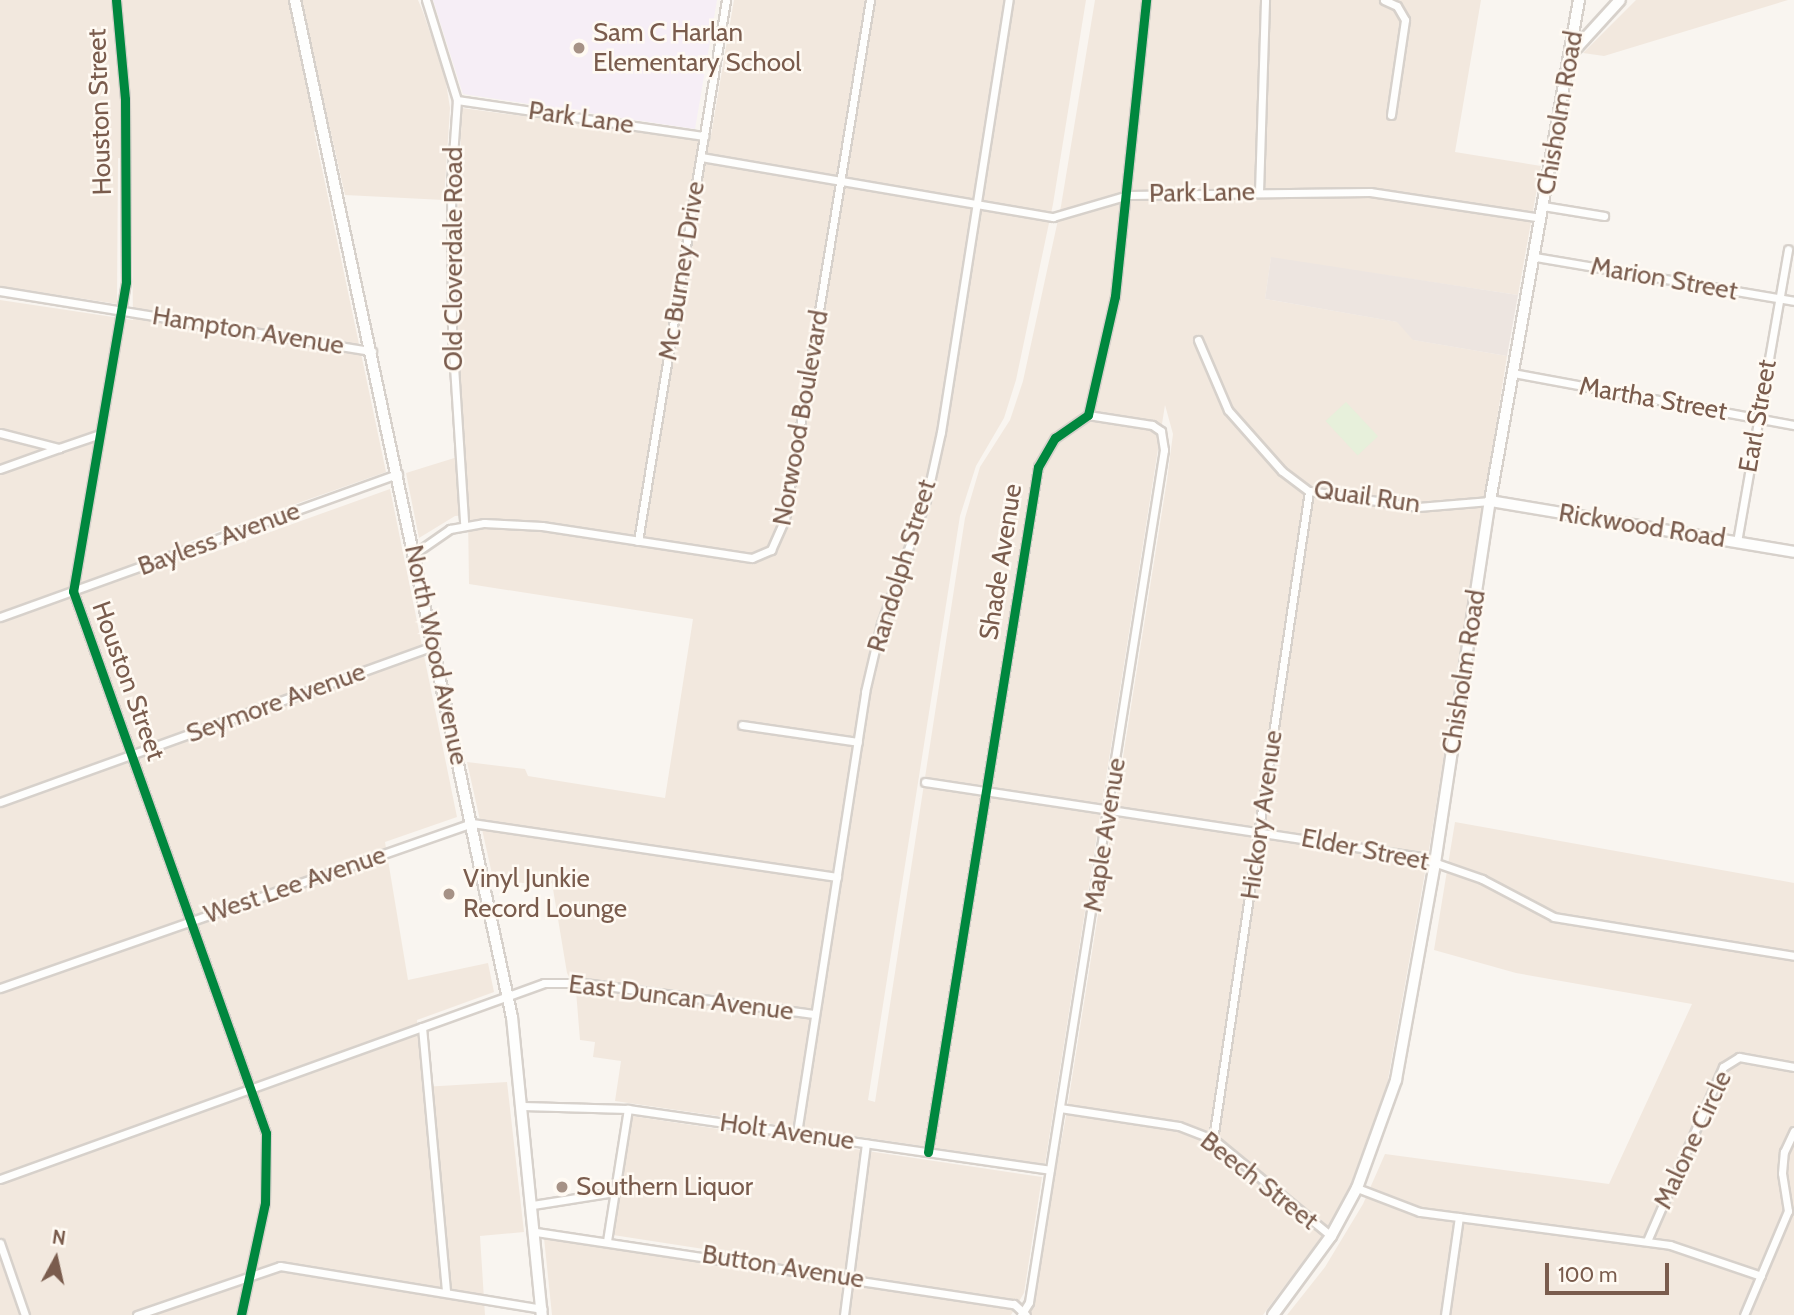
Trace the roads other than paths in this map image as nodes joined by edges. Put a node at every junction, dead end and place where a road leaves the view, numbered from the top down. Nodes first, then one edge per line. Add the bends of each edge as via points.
1 (116, 0) edge
2 (295, 0) edge
3 (426, 0) edge
4 (726, 0) edge
5 (870, 0) edge
6 (1009, 0) edge
7 (1146, 0) edge
8 (1265, 0) edge
9 (1384, 0) edge
10 (1580, 0) edge
11 (1620, 0) edge
12 (1570, 55) junction
13 (457, 100) junction
14 (1391, 115) dead end
15 (704, 136) junction
16 (701, 157) junction
17 (841, 180) junction
18 (1259, 192) junction
19 (1128, 195) junction
20 (978, 202) junction
21 (1543, 206) junction
22 (1604, 216) dead end
23 (1541, 218) junction
24 (1788, 249) dead end
25 (1535, 257) junction
26 (0, 291) edge
27 (1781, 298) junction
28 (1794, 301) edge
29 (123, 311) junction
30 (1198, 340) dead end
31 (372, 351) junction
32 (1513, 373) junction
33 (1088, 415) junction
34 (1756, 418) junction
35 (1794, 425) edge
36 (0, 433) edge
37 (100, 434) junction
38 (60, 448) junction
39 (0, 469) edge
40 (398, 474) junction
41 (1309, 491) junction
42 (1490, 502) junction
43 (464, 523) junction
44 (638, 541) junction
45 (1737, 542) junction
46 (1794, 552) edge
47 (414, 554) junction
48 (73, 591) junction
49 (0, 617) edge
50 (434, 646) junction
51 (742, 725) dead end
52 (858, 742) junction
53 (132, 755) junction
54 (925, 782) dead end
55 (985, 790) junction
56 (0, 802) edge
57 (1110, 808) junction
58 (472, 823) junction
59 (1260, 831) junction
60 (1435, 863) junction
61 (837, 877) junction
62 (192, 921) junction
63 (1794, 956) edge
64 (0, 988) edge
65 (507, 995) junction
66 (814, 1014) junction
67 (422, 1027) junction
68 (1794, 1067) edge
69 (253, 1089) junction
70 (523, 1106) junction
71 (1060, 1108) junction
72 (628, 1109) junction
73 (1794, 1130) edge
74 (797, 1132) junction
75 (1213, 1139) junction
76 (866, 1143) junction
77 (928, 1152) junction
78 (1050, 1170) junction
79 (0, 1179) edge
80 (1357, 1188) junction
81 (614, 1192) junction
82 (533, 1205) junction
83 (1458, 1217) junction
84 (536, 1232) junction
85 (1331, 1237) junction
86 (607, 1241) junction
87 (1647, 1241) junction
88 (0, 1243) edge
89 (251, 1273) junction
90 (1761, 1276) junction
91 (849, 1277) junction
92 (446, 1291) junction
93 (542, 1312) edge
94 (1023, 1314) edge
95 (25, 1315) edge
96 (136, 1315) edge
97 (241, 1315) edge
98 (844, 1315) edge
99 (1273, 1315) edge
100 (1445, 1315) edge
101 (1744, 1315) edge

1 - 29 street, Houston Street via 125,99
2 - 31 main road, North Wood Avenue
3 - 13 street, Old Cloverdale Road
4 - 15 street, Mc Burney Drive
5 - 17 street, Norwood Boulevard
6 - 20 street, Randolph Street
7 - 19 street
8 - 18 street
9 - 14 street via 1397,6 1405,20
10 - 12 main road, Chisholm Road
11 - 12 main road
12 - 21 main road, Chisholm Road
13 - 15 street, Park Lane
13 - 43 street, Old Cloverdale Road via 451,196 452,335
15 - 16 street, Mc Burney Drive
16 - 17 street, Park Lane
16 - 44 street, Mc Burney Drive
17 - 20 street, Park Lane
17 - 44 street, Norwood Boulevard via 785,518 777,542 763,556 752,558
18 - 19 street, Park Lane
18 - 23 street, Park Lane via 1370,192
19 - 20 street, Park Lane via 1053,217
19 - 33 street via 1115,296
20 - 52 street, Randolph Street via 928,490 881,624
21 - 22 street
21 - 23 main road, Chisholm Road
23 - 25 main road, Chisholm Road
24 - 27 street, Earl Street
25 - 27 street, Marion Street
25 - 32 main road, Chisholm Road
26 - 29 street, Hampton Avenue
27 - 28 street, Marion Street
27 - 34 street, Earl Street
29 - 31 street, Hampton Avenue
29 - 37 street, Houston Street
30 - 41 street, Quail Run via 1228,410 1282,471
31 - 40 main road, North Wood Avenue
32 - 34 street, Martha Street
32 - 42 main road, Chisholm Road
33 - 55 street, Shade Avenue via 1055,438 1038,467
33 - 57 street, Maple Avenue via 1152,425 1165,439
34 - 35 street, Martha Street
34 - 45 street, Earl Street
36 - 38 street
37 - 38 street
37 - 48 street, Houston Street
38 - 39 street
40 - 47 main road, North Wood Avenue
40 - 48 street, Bayless Avenue
41 - 42 street, Quail Run via 1418,507
41 - 59 street, Hickory Avenue
42 - 45 main road, Rickwood Road
42 - 60 main road, Chisholm Road
43 - 44 street, Norwood Boulevard via 542,526
43 - 47 street
45 - 46 main road, Rickwood Road
47 - 50 main road, North Wood Avenue
48 - 49 street, Bayless Avenue
48 - 53 street, Houston Street
50 - 53 street, Seymore Avenue
50 - 58 main road, North Wood Avenue
51 - 52 street
52 - 61 street, Randolph Street
53 - 56 street, Seymore Avenue
53 - 62 street, Houston Street
54 - 55 street, Elder Street
55 - 57 street, Elder Street
55 - 77 street, Shade Avenue
57 - 59 street, Elder Street
57 - 71 street, Maple Avenue
58 - 61 street
58 - 62 street, West Lee Avenue
58 - 65 main road, North Wood Avenue
59 - 60 street, Elder Street
59 - 75 street, Hickory Avenue
60 - 63 street, Elder Street via 1482,879 1554,917
60 - 80 main road, Chisholm Road via 1396,1080
61 - 66 street, Randolph Street
62 - 64 street, West Lee Avenue
62 - 69 street, Houston Street
65 - 66 street, East Duncan Avenue via 564,982
65 - 67 street, East Duncan Avenue
65 - 70 main road, North Wood Avenue
66 - 74 street, Randolph Street
67 - 69 street, East Duncan Avenue
67 - 92 street
68 - 87 street, Malone Circle via 1739,1057 1730,1060
69 - 79 street, East Duncan Avenue
69 - 89 street, Houston Street via 269,1163
70 - 72 street, Holt Avenue
70 - 82 main road, North Wood Avenue
71 - 75 street, Beech Street via 1179,1126
71 - 78 street, Maple Avenue
72 - 74 street, Holt Avenue
72 - 81 street
73 - 90 street via 1784,1152 1782,1173 1788,1212
74 - 76 street, Holt Avenue
75 - 85 street, Beech Street
76 - 77 street, Holt Avenue
76 - 91 street
77 - 78 street, Holt Avenue
78 - 94 street, Maple Avenue via 1029,1302
80 - 83 street via 1420,1212
80 - 85 main road, Chisholm Road
81 - 82 street
81 - 86 street
82 - 84 main road, North Wood Avenue
83 - 87 street
83 - 100 street
84 - 86 street, Button Avenue
84 - 93 main road, North Wood Avenue
85 - 99 main road, Chisholm Road
86 - 91 street, Button Avenue
87 - 90 street via 1699,1252
88 - 95 street
89 - 92 street via 280,1266
89 - 96 street
89 - 97 street, Houston Street
90 - 101 street
91 - 94 street, Button Avenue via 1014,1304
91 - 98 street
92 - 93 street

